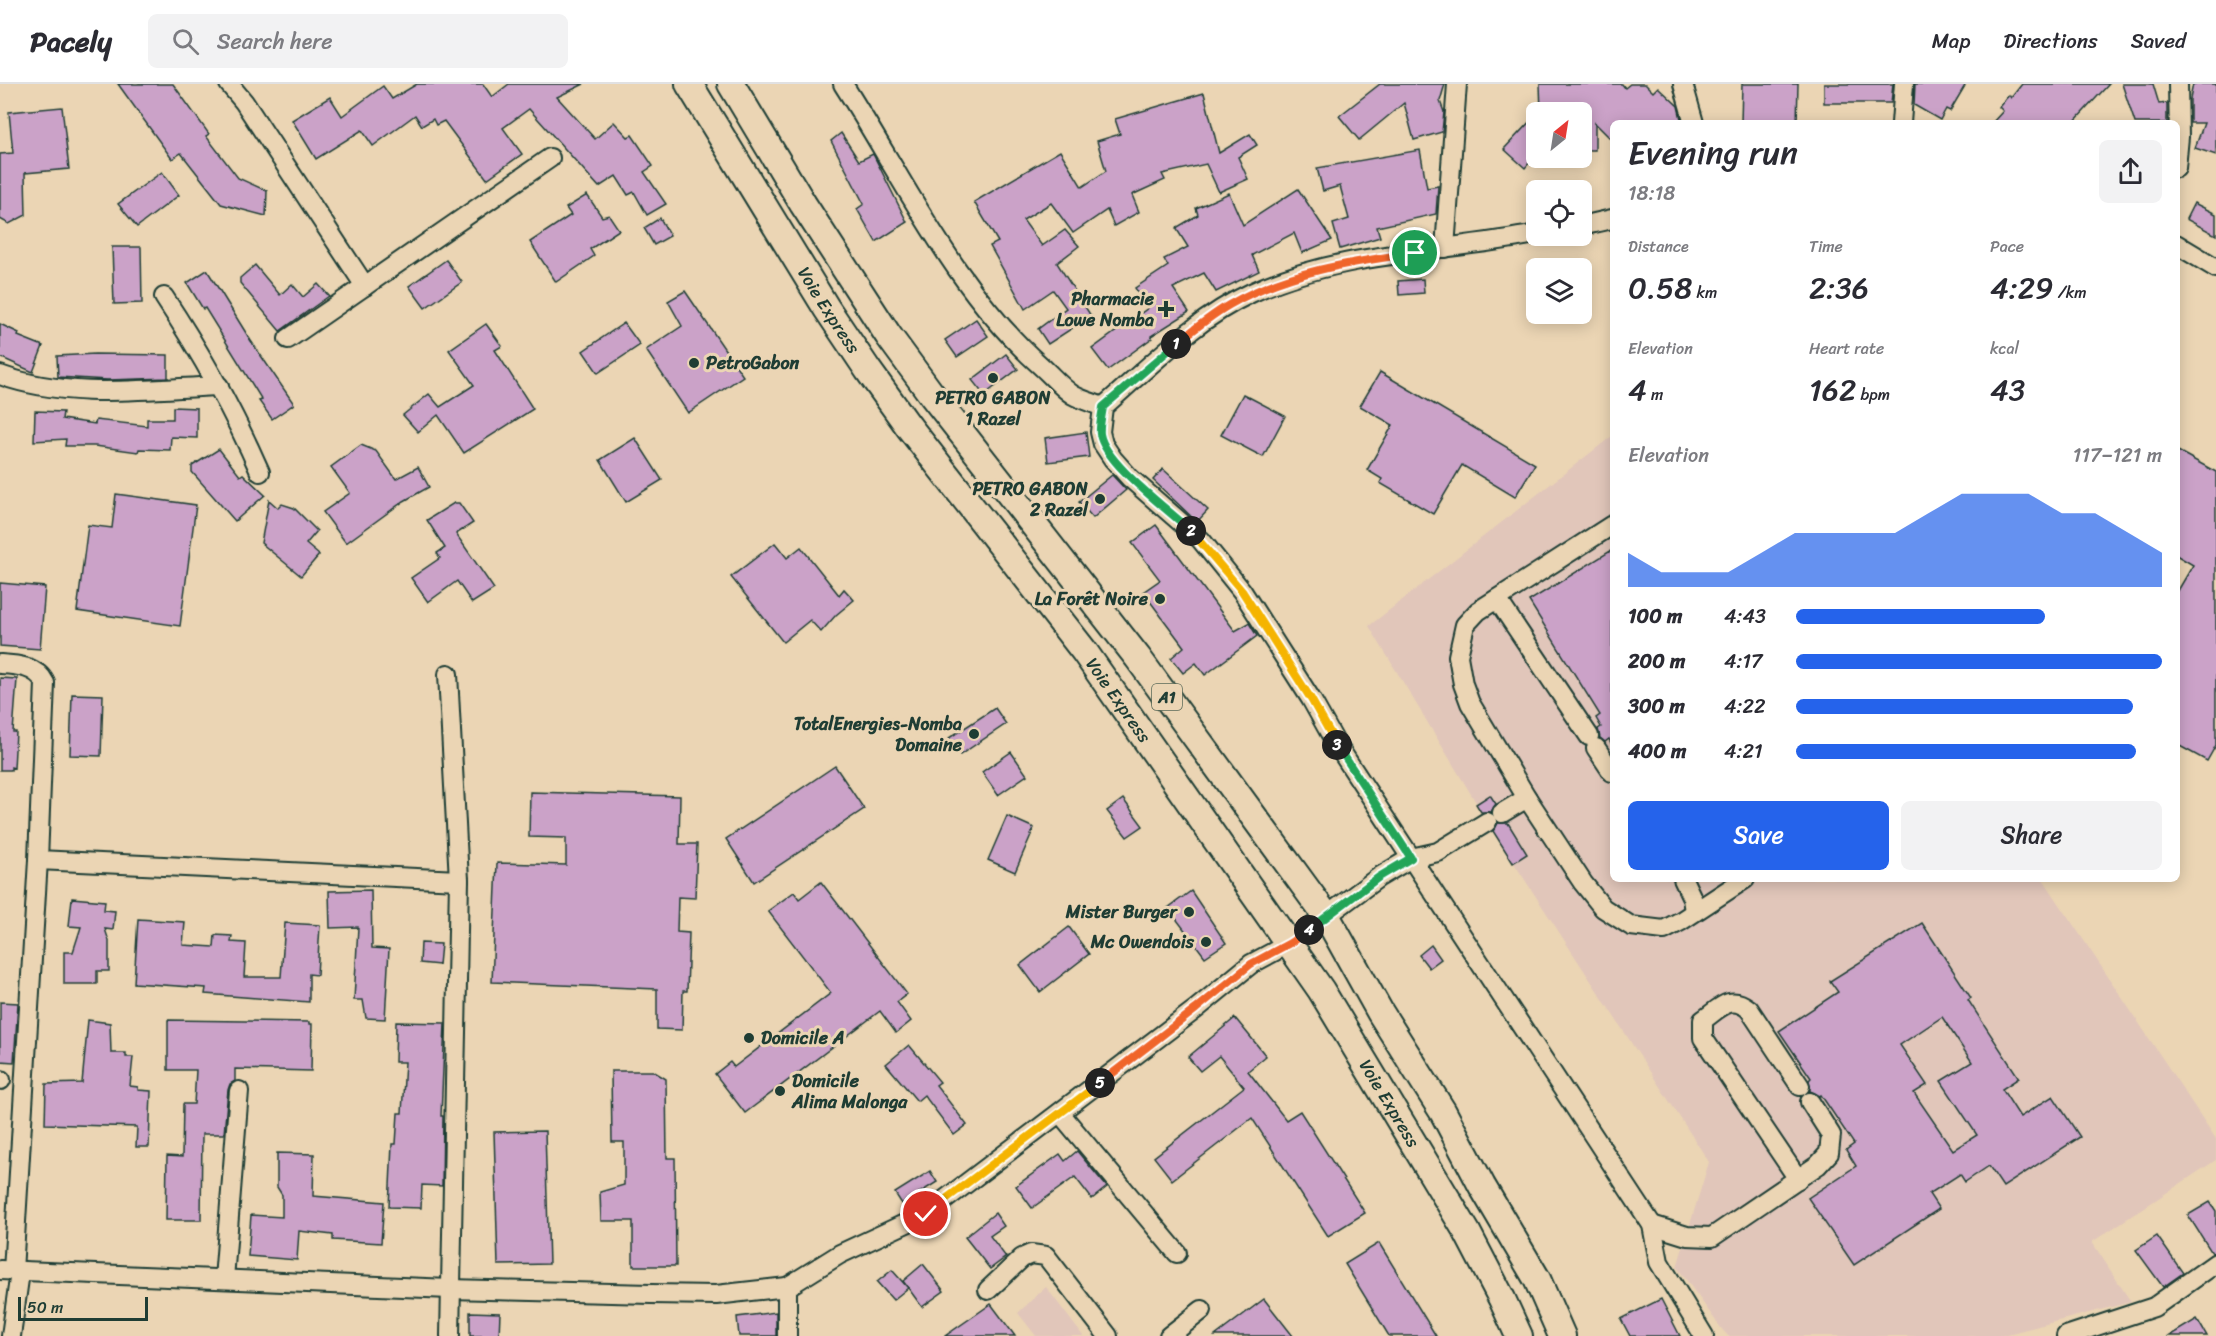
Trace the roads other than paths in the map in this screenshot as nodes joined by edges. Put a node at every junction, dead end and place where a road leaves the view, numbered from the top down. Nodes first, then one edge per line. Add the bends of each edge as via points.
1 (229, 84) edge
2 (689, 84) edge
3 (731, 84) edge
4 (843, 84) edge
5 (1457, 84) edge
6 (1683, 84) edge
7 (1904, 84) edge
8 (2178, 84) edge
9 (1693, 120) edge
10 (1901, 120) edge
11 (2179, 120) edge
12 (550, 158) dead end
13 (1610, 219) edge
14 (1592, 224) edge
15 (1526, 236) edge
16 (2180, 246) edge
17 (1445, 248) junction
18 (2216, 268) edge
19 (365, 286) junction
20 (164, 297) dead end
21 (288, 339) dead end
22 (0, 375) edge
23 (219, 386) junction
24 (1103, 407) junction
25 (260, 472) dead end
26 (1610, 526) edge
27 (1497, 599) junction
28 (0, 664) edge
29 (448, 674) dead end
30 (1610, 769) edge
31 (1527, 798) junction
32 (1411, 858) junction
33 (38, 860) junction
34 (459, 880) junction
35 (1684, 882) edge
36 (1740, 882) edge
37 (1694, 912) junction
38 (1327, 917) junction
39 (1290, 943) junction
40 (1800, 1086) dead end
41 (239, 1091) dead end
42 (1810, 1102) dead end
43 (1060, 1113) junction
44 (1798, 1179) junction
45 (1652, 1225) junction
46 (1177, 1253) dead end
47 (2216, 1263) edge
48 (11, 1271) edge
49 (224, 1279) junction
50 (787, 1287) junction
51 (450, 1289) junction
52 (988, 1290) dead end
53 (1202, 1310) dead end
54 (11, 1336) edge
55 (450, 1336) edge
56 (787, 1336) edge
57 (1108, 1336) edge
58 (1169, 1336) edge
59 (1519, 1336) edge
60 (1562, 1336) edge
61 (1704, 1336) edge
62 (2066, 1336) edge

1 - 19 street
2 - 39 highway, Voie Express / A1 via 868,370 1084,651
3 - 38 highway, A1 via 888,335 1138,658
4 - 24 street via 987,310 1032,359 1073,394
5 - 17 street
6 - 9 street
7 - 10 street
8 - 11 street
12 - 19 street
13 - 14 street
15 - 17 street
16 - 18 street
17 - 24 street via 1339,265 1250,293 1196,329
19 - 21 street
20 - 23 street
22 - 23 street via 59,389
23 - 25 street
24 - 32 street via 1100,432 1113,459 1201,540 1242,591
26 - 27 street
27 - 30 street
27 - 31 street via 1478,611 1466,626 1458,656 1470,703
28 - 33 street via 34,671 45,683
29 - 34 street
31 - 32 street via 1438,852
31 - 37 street via 1603,908 1631,926 1664,930
32 - 38 street
32 - 45 street
33 - 34 street
33 - 48 street
34 - 51 street
35 - 37 street
36 - 37 street
38 - 39 street
38 - 60 highway, A1 via 1537,1279
39 - 43 street via 1251,964
39 - 59 highway, Voie Express / A1 via 1427,1163
40 - 44 street via 1749,1009 1740,1002 1729,1002 1703,1020 1703,1038
41 - 49 street
42 - 44 street via 1832,1135 1829,1153
43 - 46 street
43 - 50 street via 926,1214 840,1254
44 - 45 street via 1712,1237 1687,1236
45 - 61 street via 1659,1262
47 - 62 street via 2154,1307
48 - 49 street
48 - 54 street
49 - 51 street
50 - 51 street via 716,1295
50 - 56 street
51 - 55 street
52 - 57 street via 1022,1258 1031,1254 1046,1256
53 - 58 street

